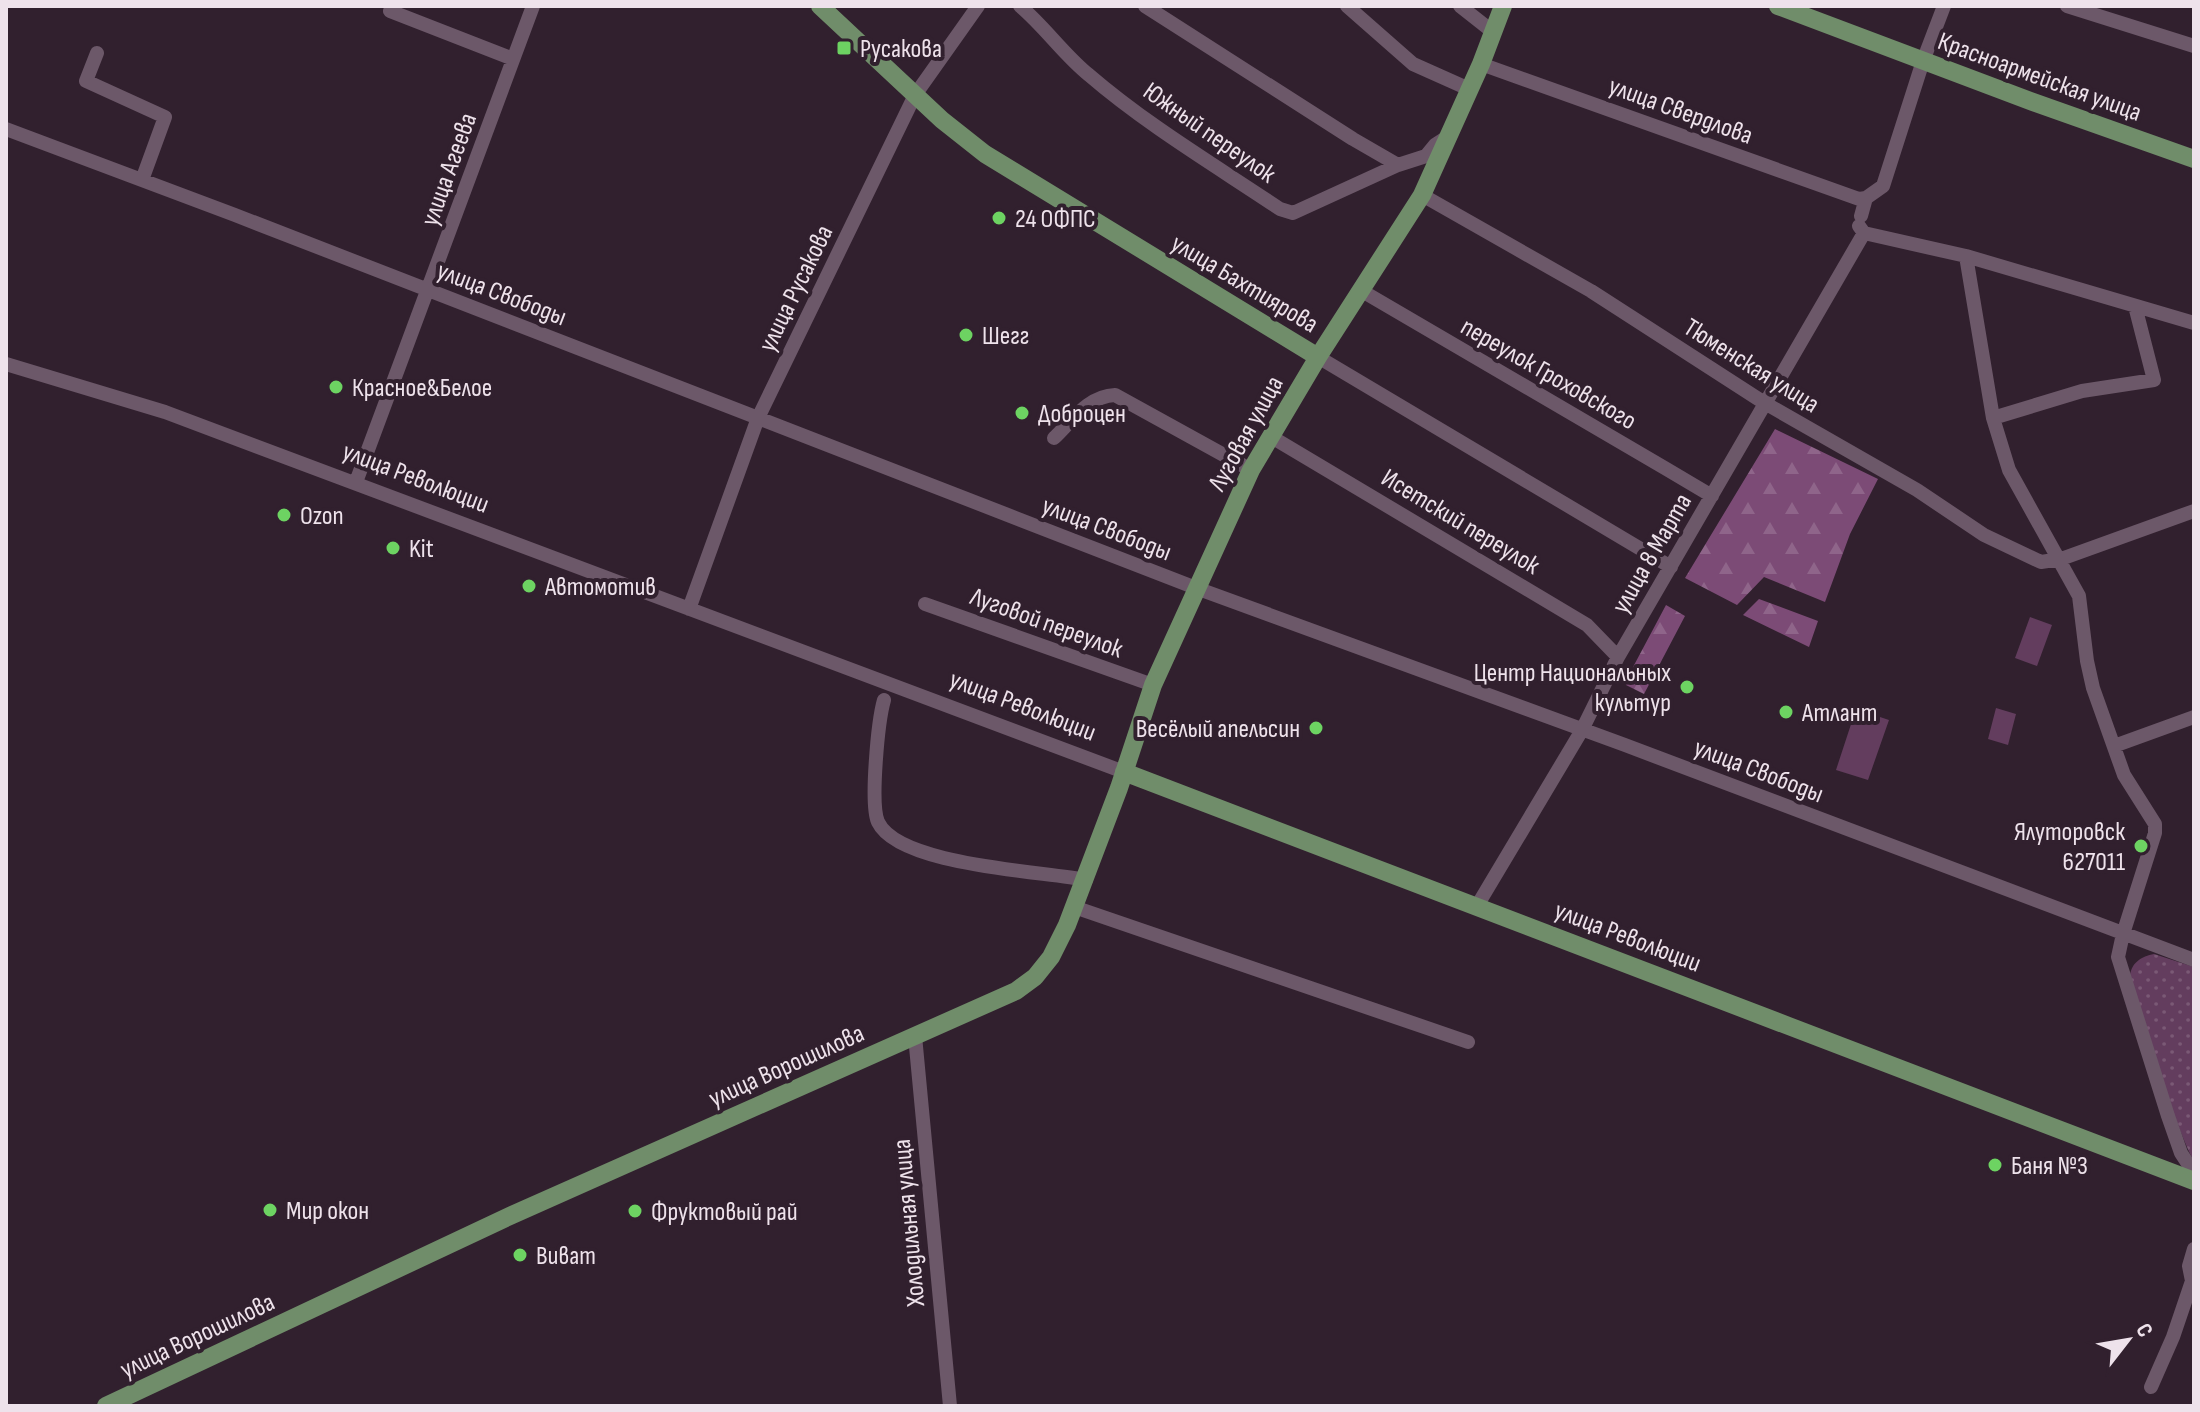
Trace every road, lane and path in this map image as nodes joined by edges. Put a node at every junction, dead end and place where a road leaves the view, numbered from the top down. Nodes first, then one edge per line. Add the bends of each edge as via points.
1 (533, 6) edge
2 (820, 6) edge
3 (978, 6) edge
4 (1020, 6) edge
5 (1145, 6) edge
6 (1347, 6) edge
7 (1460, 6) edge
8 (1503, 6) edge
9 (1778, 6) edge
10 (1944, 6) edge
11 (2067, 6) edge
12 (390, 11) dead end
13 (1493, 32) junction
14 (2194, 46) edge
15 (97, 53) dead end
16 (513, 59) junction
17 (1923, 61) junction
18 (1481, 64) junction
19 (1469, 89) junction
20 (915, 95) junction
21 (6, 129) edge
22 (1450, 135) junction
23 (2194, 159) edge
24 (1398, 165) junction
25 (142, 180) junction
26 (1422, 195) junction
27 (1866, 198) junction
28 (1861, 225) junction
29 (1966, 256) junction
30 (428, 290) junction
31 (1362, 291) junction
32 (2135, 306) junction
33 (2194, 323) edge
34 (1318, 357) junction
35 (6, 364) edge
36 (1763, 402) junction
37 (758, 418) junction
38 (1993, 418) junction
39 (1270, 436) junction
40 (1054, 438) dead end
41 (1251, 470) junction
42 (356, 482) junction
43 (1712, 496) junction
44 (2194, 511) edge
45 (2061, 559) junction
46 (1671, 567) junction
47 (1196, 588) junction
48 (925, 604) dead end
49 (689, 609) junction
50 (1618, 657) junction
51 (1153, 685) junction
52 (884, 700) dead end
53 (2194, 717) edge
54 (1582, 730) junction
55 (2114, 746) junction
56 (1124, 772) junction
57 (1086, 880) junction
58 (1477, 906) junction
59 (1074, 907) junction
60 (2123, 934) junction
61 (2194, 960) edge
62 (915, 1036) junction
63 (1468, 1042) dead end
64 (2194, 1173) edge
65 (2194, 1181) edge
66 (2194, 1249) edge
67 (2151, 1387) dead end
68 (106, 1406) edge
69 (950, 1406) edge

1 - 16 street, улица Агеева
2 - 20 main road, улица Бахтиярова
3 - 20 street, улица Русакова
4 - 24 street, Южный переулок via 1087,74 1280,209 1293,213
5 - 24 street
6 - 19 street via 1413,64
7 - 13 street
8 - 13 main road, Луговая улица
9 - 17 main road, Красноармейская улица
10 - 17 street, улица 8 Марта
11 - 14 street
12 - 16 street
13 - 18 main road, Луговая улица
15 - 25 street via 86,81 165,117
16 - 30 street, улица Агеева
17 - 23 main road, Красноармейская улица
17 - 27 street, улица 8 Марта via 1883,186
18 - 19 main road, Луговая улица
18 - 27 street, улица Свердлова
19 - 22 main road, Луговая улица
20 - 34 main road, улица Бахтиярова via 985,154
20 - 37 street, улица Русакова
21 - 25 street, улица Свободы
22 - 24 street via 1426,156
22 - 26 main road, Луговая улица
25 - 30 street, улица Свободы
26 - 31 main road, Луговая улица
26 - 36 street, Тюменская улица via 1591,291
27 - 28 street, улица 8 Марта
28 - 29 street
28 - 36 street, улица 8 Марта
29 - 32 street
29 - 38 street
30 - 37 street, улица Свободы
30 - 42 street, улица Агеева
31 - 34 main road, Луговая улица
31 - 43 street, переулок Гроховского
32 - 33 street
32 - 38 street via 2154,380 2082,391
34 - 39 main road, Луговая улица
34 - 46 street, улица Бахтиярова
35 - 42 street, улица Революции via 165,412
36 - 43 street, улица 8 Марта
36 - 45 street, Тюменская улица via 1917,490 1984,535 2041,562
37 - 47 street, улица Свободы
37 - 49 street, улица Русакова
38 - 45 street via 2009,470
39 - 41 main road, Луговая улица
39 - 50 street, Исетский переулок via 1587,625
40 - 41 street via 1092,401 1115,395
41 - 47 main road, Луговая улица
42 - 49 street, улица Революции
43 - 46 street, улица 8 Марта
44 - 45 street
45 - 55 street via 2079,596 2087,661
46 - 50 street, улица 8 Марта
47 - 51 main road, Луговая улица
47 - 54 street, улица Свободы
48 - 51 street, Луговой переулок
49 - 56 street, улица Революции
50 - 54 street, улица 8 Марта
51 - 56 main road, Луговая улица
52 - 57 street via 875,766 878,821 890,835 909,846 981,866
53 - 55 street
54 - 58 street, улица 8 Марта
54 - 60 street, улица Свободы
55 - 60 street via 2124,775 2155,824
56 - 57 main road, Луговая улица
56 - 58 main road, улица Революции
57 - 59 main road, Луговая улица
58 - 65 main road, улица Революции
59 - 62 main road, улица Ворошилова via 1051,957 1035,977 1016,991
59 - 63 street
60 - 61 street, улица Свободы
60 - 64 street via 2118,957 2133,1011 2181,1153
62 - 68 main road, улица Ворошилова via 512,1215
62 - 69 street, Холодильная улица
66 - 67 street via 2192,1281

